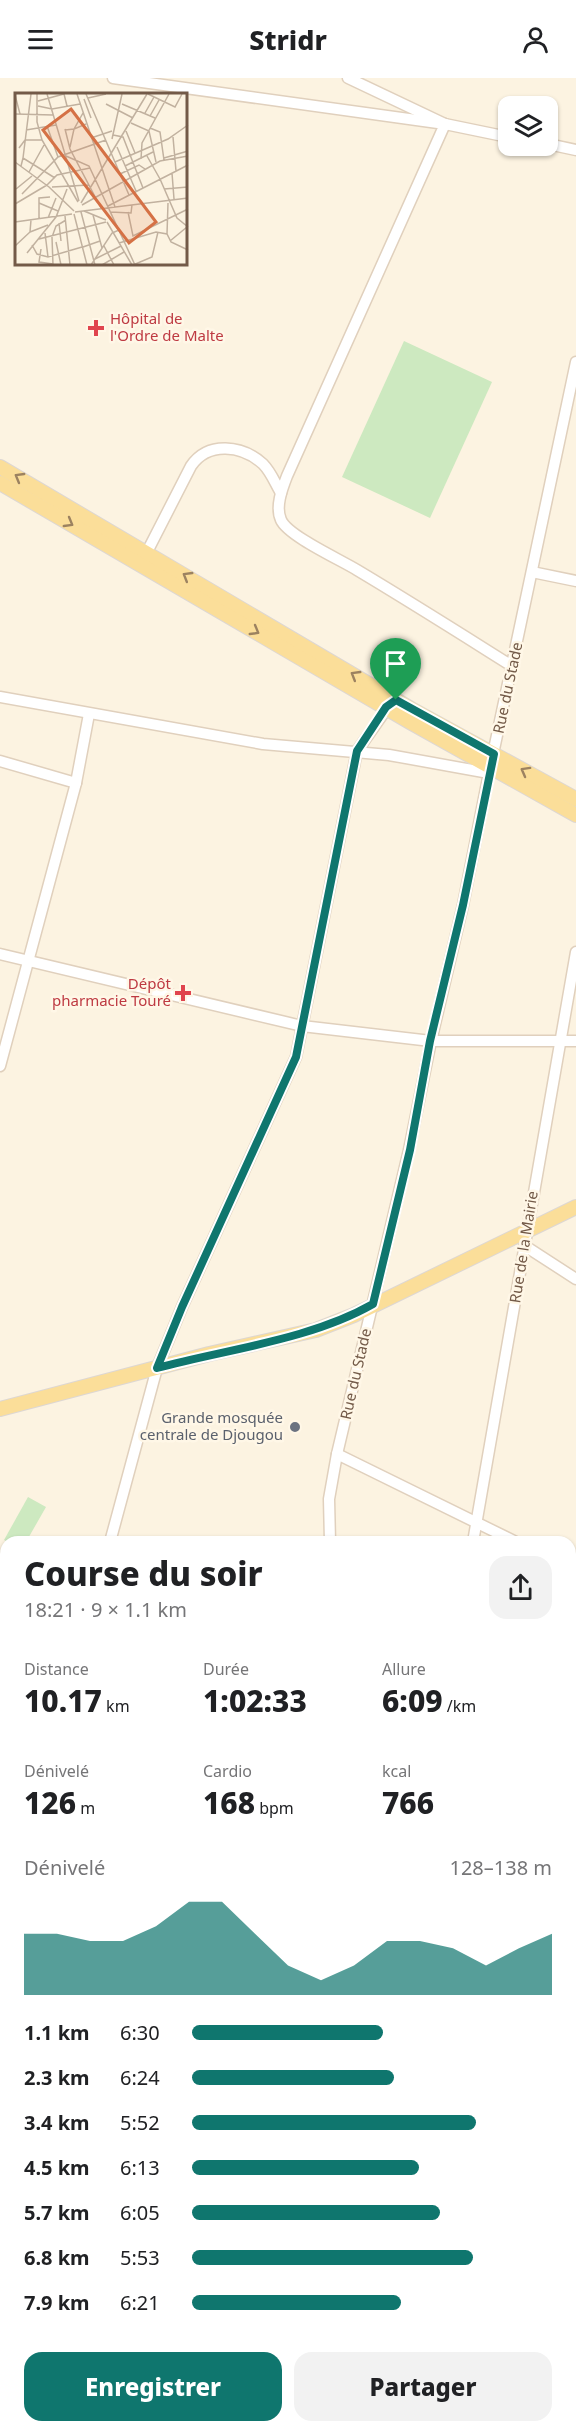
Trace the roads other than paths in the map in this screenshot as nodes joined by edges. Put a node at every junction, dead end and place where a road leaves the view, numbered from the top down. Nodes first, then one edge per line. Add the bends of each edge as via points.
1 (113, 78) edge
2 (348, 78) edge
3 (445, 124) junction
4 (498, 135) edge
5 (558, 146) edge
6 (576, 150) edge
7 (576, 362) edge
8 (0, 466) edge
9 (0, 483) edge
10 (280, 493) junction
11 (147, 552) junction
12 (532, 572) junction
13 (576, 580) edge
14 (512, 666) junction
15 (0, 697) edge
16 (391, 704) junction
17 (89, 714) junction
18 (357, 751) junction
19 (0, 761) edge
20 (491, 765) junction
21 (76, 783) junction
22 (576, 799) edge
23 (576, 815) edge
24 (576, 952) edge
25 (0, 954) edge
26 (30, 960) junction
27 (302, 1026) junction
28 (561, 1040) junction
29 (430, 1041) junction
30 (576, 1041) edge
31 (0, 1066) edge
32 (576, 1207) edge
33 (526, 1230) junction
34 (525, 1246) junction
35 (576, 1279) edge
36 (373, 1304) junction
37 (157, 1368) junction
38 (0, 1409) edge
39 (337, 1454) junction
40 (476, 1522) junction
41 (112, 1536) edge
42 (330, 1536) edge
43 (473, 1536) edge
44 (504, 1536) edge

1 - 3 street
2 - 3 street
3 - 4 street
3 - 10 street
5 - 6 street
7 - 12 street, Rue du Stade
11 -> 8 main road
9 -> 16 main road
10 - 11 street via 268,471 252,457 236,450 206,450 191,466
10 - 14 street via 281,520 292,532
16 -> 11 main road
12 - 13 street
12 - 14 street, Rue du Stade
14 - 20 street, Rue du Stade
15 - 17 street
16 - 18 street
16 - 20 main road
17 - 18 street via 263,744
17 - 21 street
18 - 20 street
18 - 27 street
19 - 21 street
22 -> 20 main road
20 - 23 main road
20 - 29 street, Rue du Stade
21 - 26 street
24 - 28 street, Rue de la Mairie
25 - 26 street
26 - 27 street
26 - 31 street
27 - 29 street
27 - 37 street via 296,1057
28 - 29 street
28 - 30 street
28 - 33 street, Rue de la Mairie
29 - 36 street, Rue du Stade via 410,1150
32 - 33 main road
33 - 34 street, Rue de la Mairie
33 - 36 main road
34 - 35 street
34 - 40 street, Rue de la Mairie
36 - 37 main road via 316,1330
36 - 39 street, Rue du Stade
37 - 38 main road
37 - 41 street
39 - 40 street
39 - 42 street, Rue du Stade via 329,1498
40 - 43 street, Rue de la Mairie
40 - 44 street

